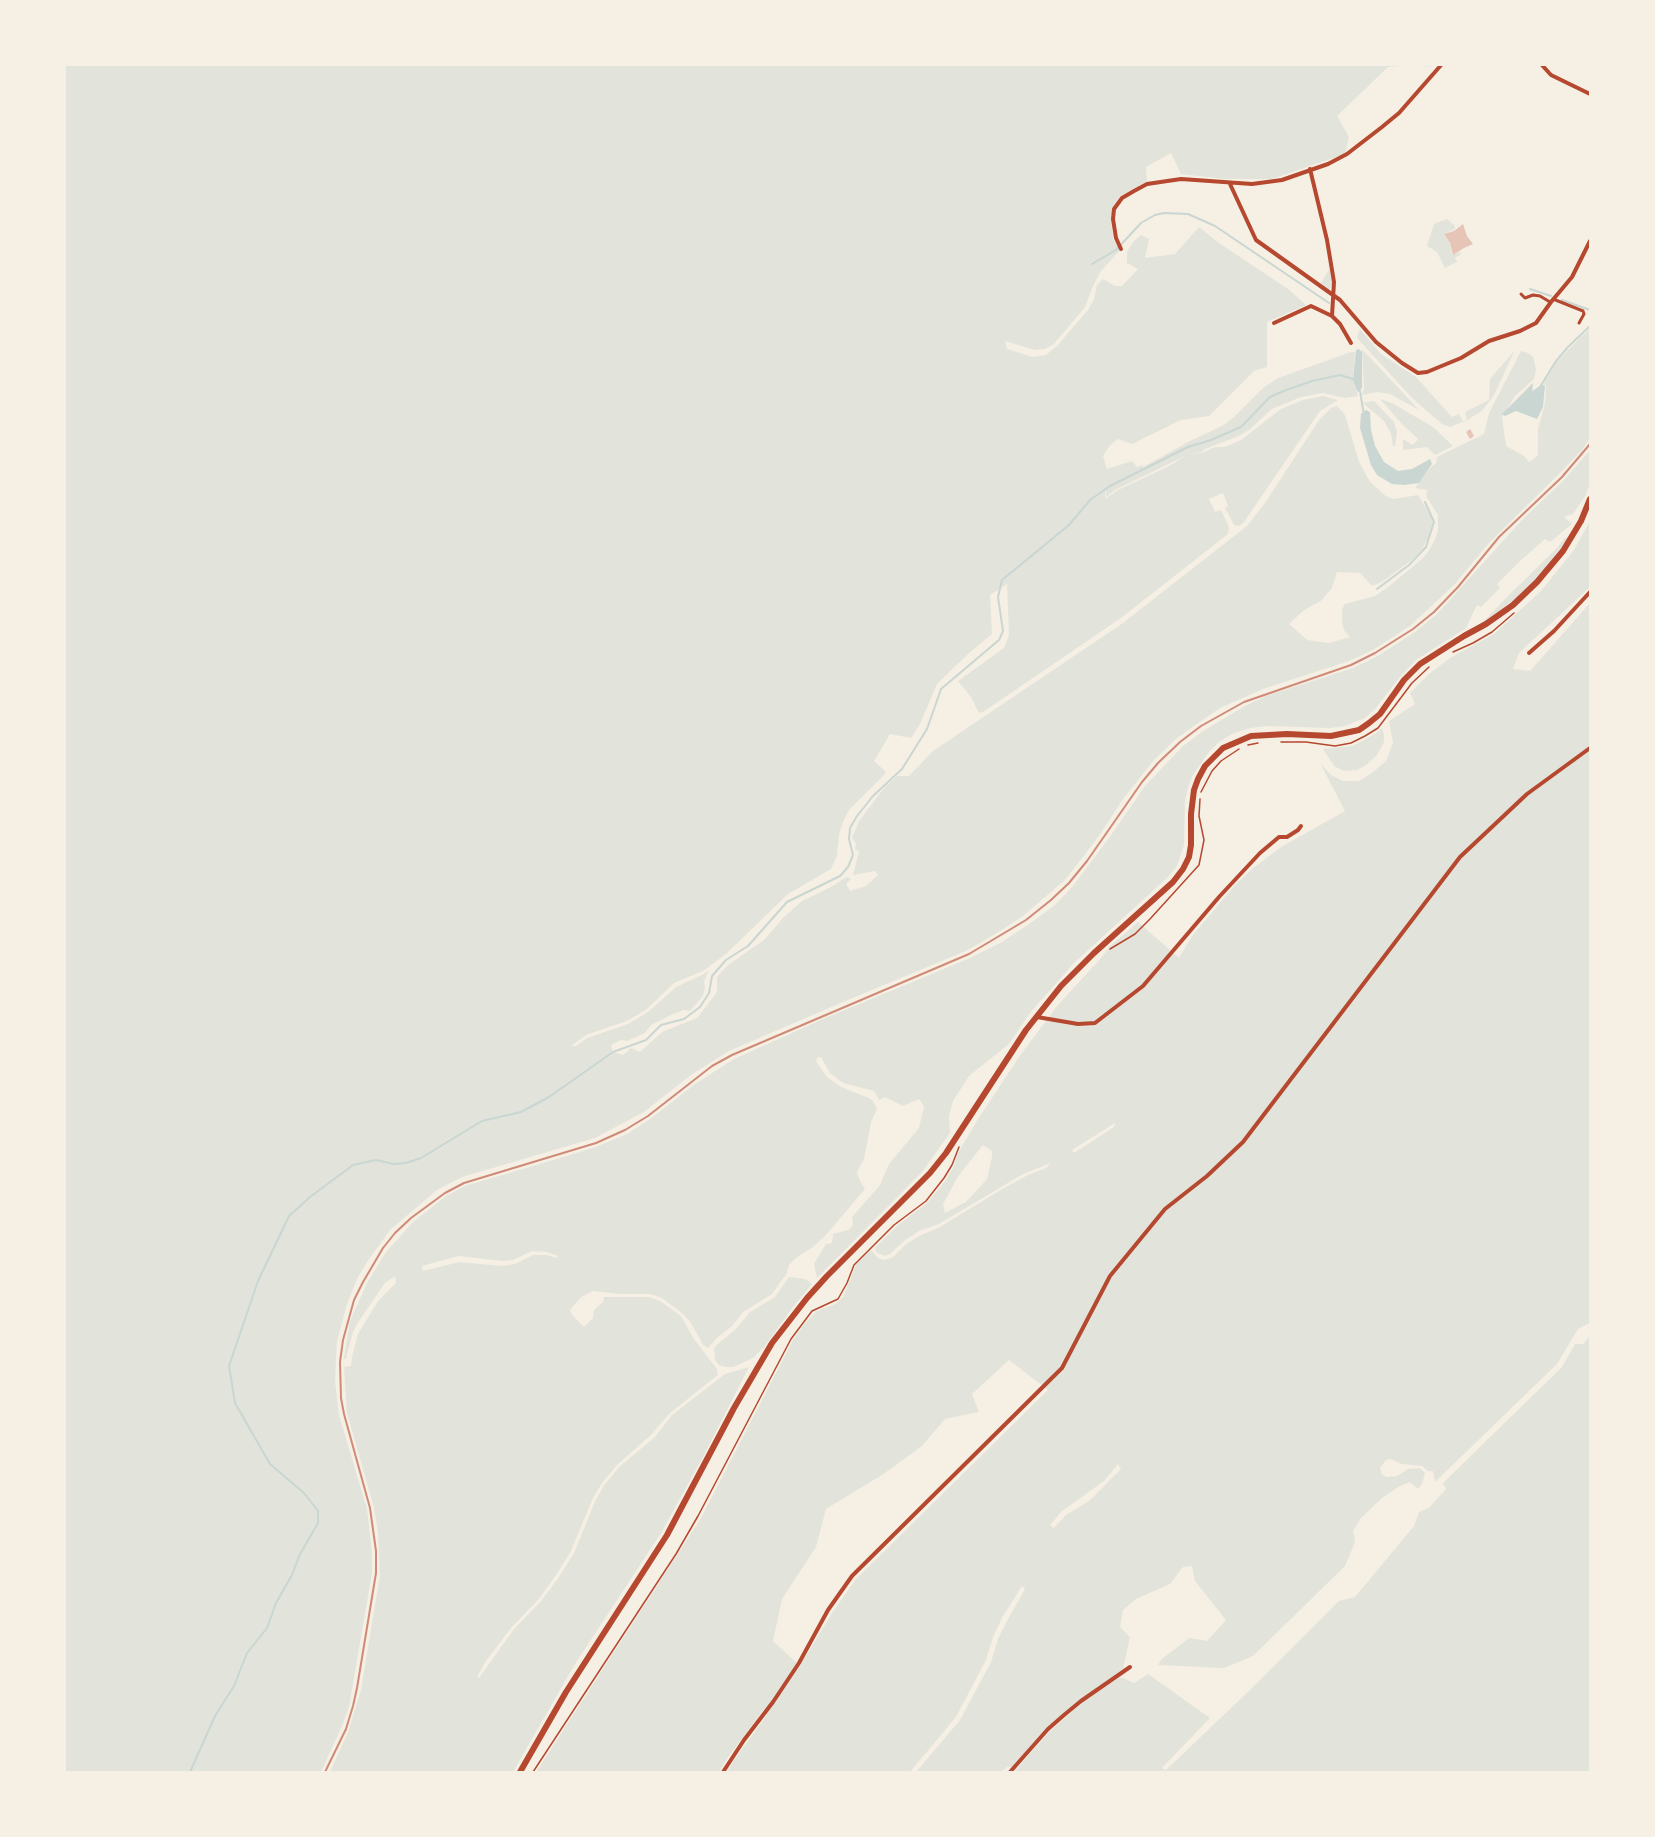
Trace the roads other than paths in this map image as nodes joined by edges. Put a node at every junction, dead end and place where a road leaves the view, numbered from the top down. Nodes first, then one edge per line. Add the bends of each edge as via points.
1 (1442, 64) edge
2 (1541, 64) edge
3 (1590, 94) edge
4 (1310, 169) junction
5 (1230, 184) junction
6 (1590, 241) edge
7 (1121, 247) dead end
8 (1521, 294) dead end
9 (1333, 295) junction
10 (1552, 301) junction
11 (1332, 313) junction
12 (1274, 323) dead end
13 (1579, 323) dead end
14 (1352, 343) dead end
15 (1590, 500) edge
16 (1590, 592) edge
17 (1529, 653) dead end
18 (1590, 748) edge
19 (1301, 826) dead end
20 (1036, 1017) junction
21 (1130, 1667) dead end
22 (520, 1773) edge
23 (723, 1773) edge
24 (1010, 1773) edge

1 - 4 street via 1382,127 1346,154
2 - 3 street via 1551,75
4 - 5 street via 1282,180
4 - 9 street via 1327,240
5 - 7 street via 1181,179 1147,184 1134,191 1114,209 1116,238
5 - 9 street via 1256,240
6 - 10 street via 1572,277
8 - 10 street via 1525,298 1533,295
9 - 10 street via 1376,342 1418,374 1536,323
9 - 11 street
10 - 13 street via 1583,310
11 - 12 street via 1311,306
11 - 14 street
15 - 20 main road via 1563,551 1537,582 1486,624 1420,664 1370,723 1359,730 1330,736 1251,736 1223,748 1205,766 1194,790 1191,845 1183,869 1079,968
16 - 17 street
18 - 23 street via 1527,794 1460,857 1243,1142 1165,1209 1110,1276 1062,1368 852,1576 799,1663
19 - 20 street via 1260,852 1143,986 1095,1023
20 - 22 main road via 930,1173 827,1276 772,1344 667,1535 566,1692
21 - 24 street via 1048,1729

